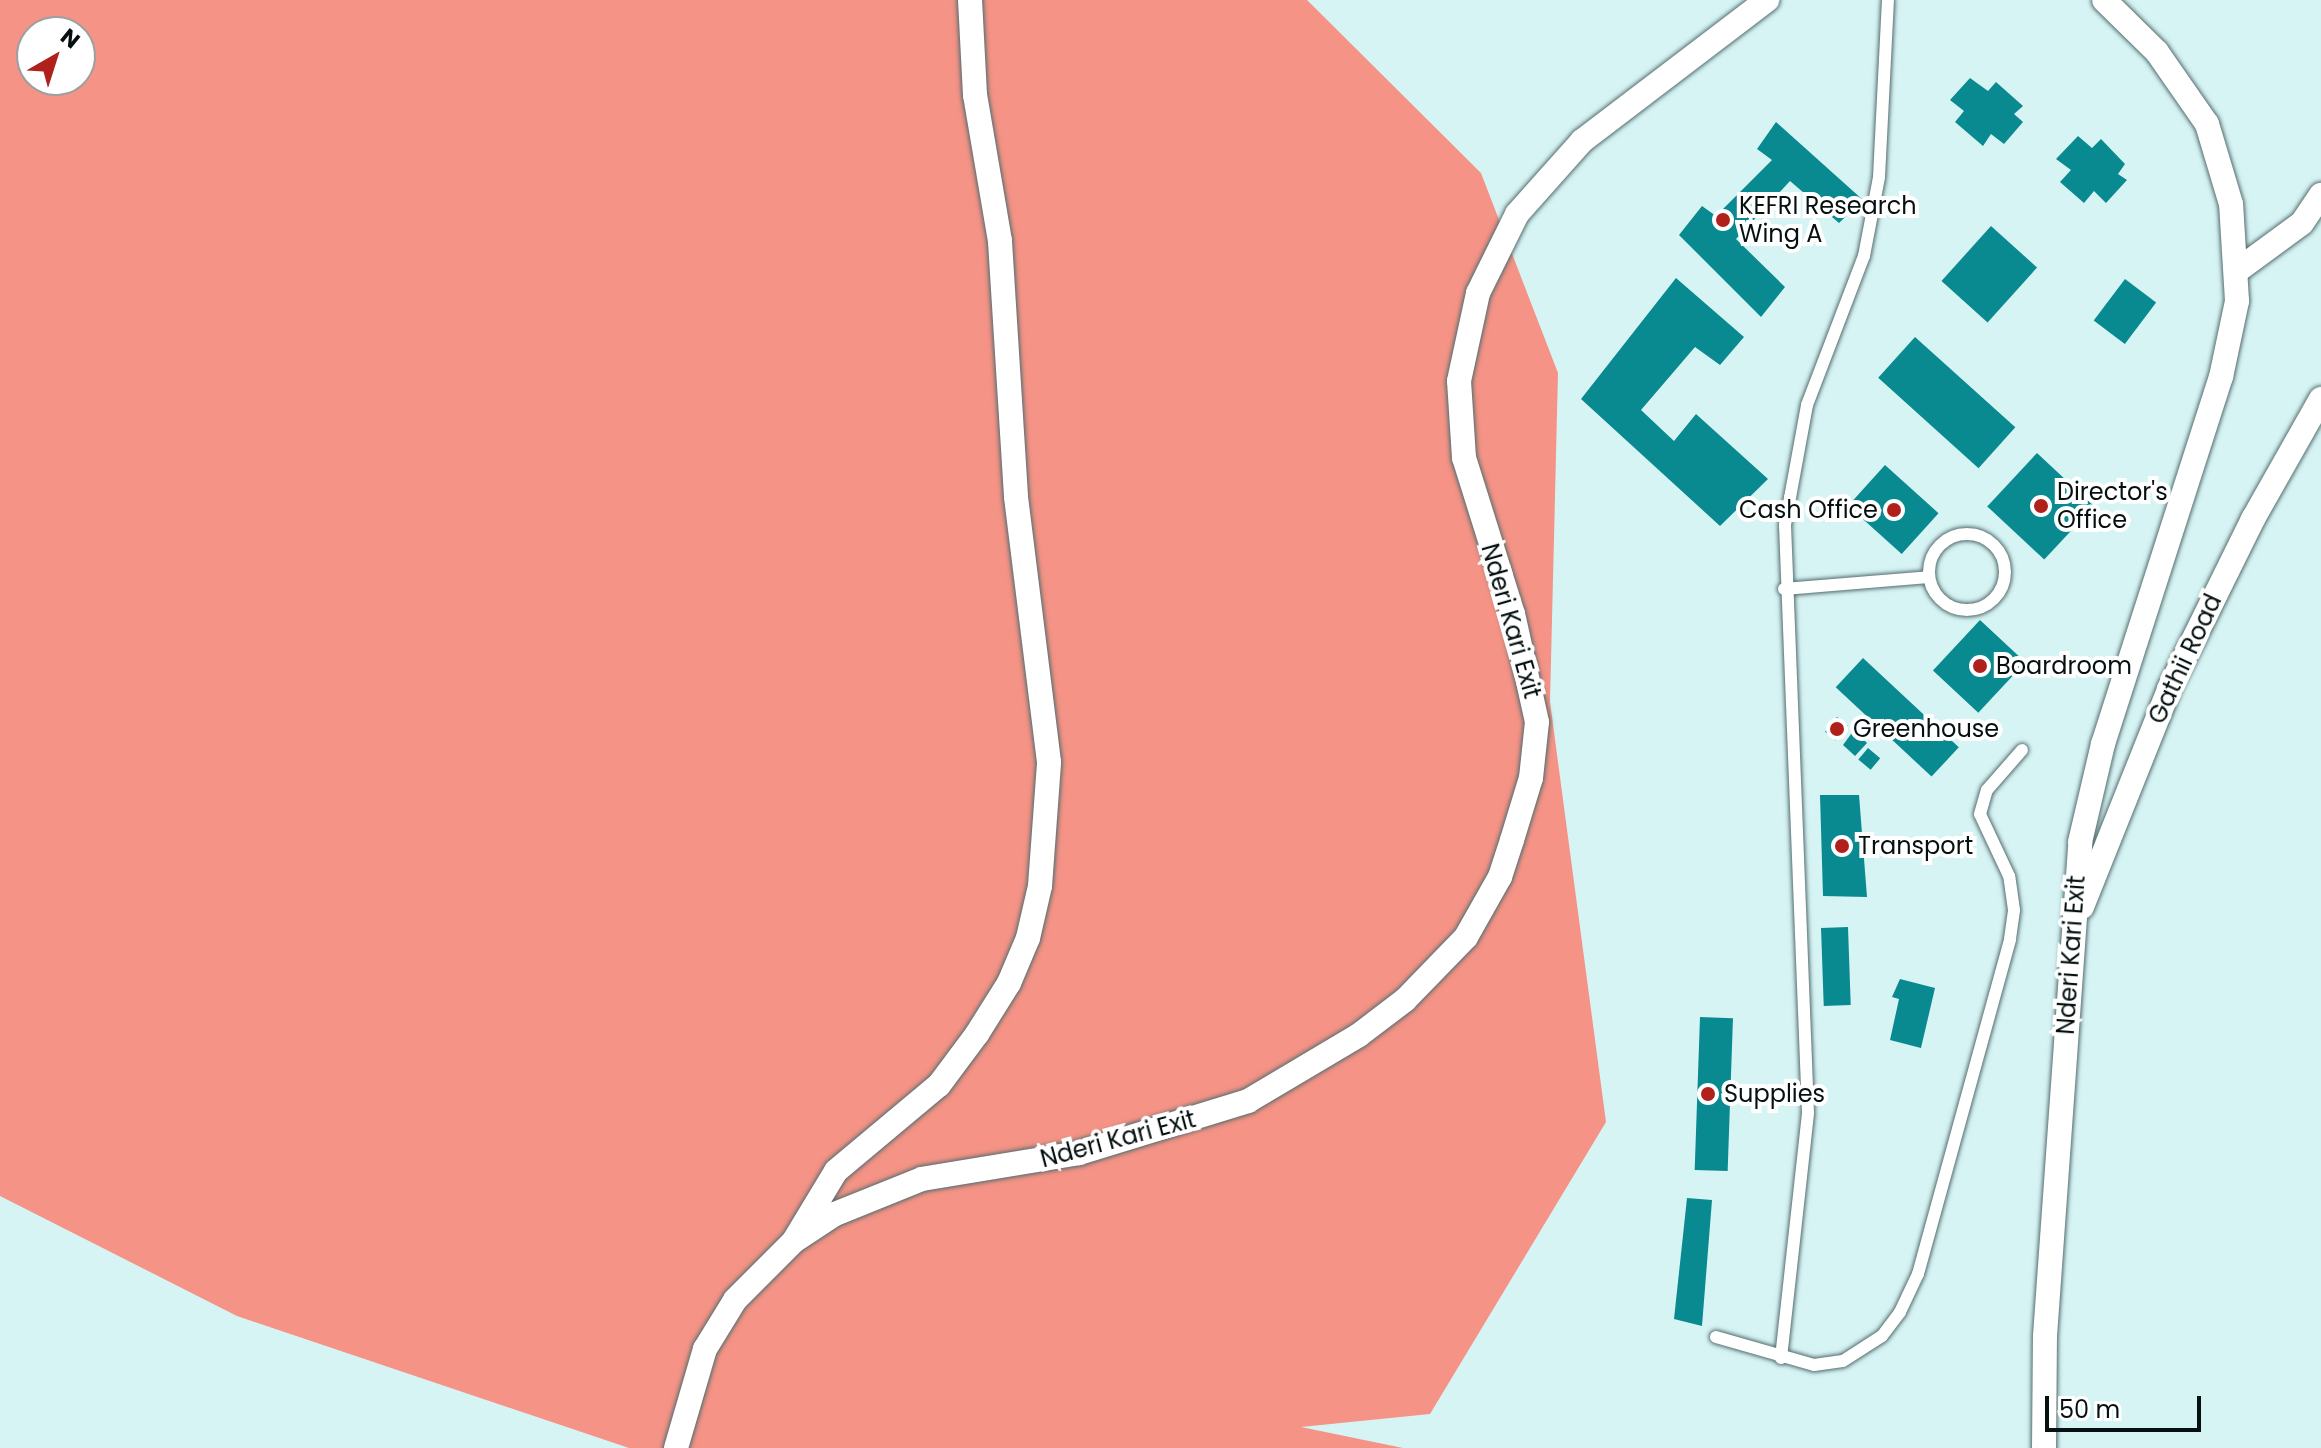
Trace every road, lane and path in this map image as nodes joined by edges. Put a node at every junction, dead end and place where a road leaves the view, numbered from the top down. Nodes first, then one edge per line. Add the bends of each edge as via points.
1 (970, 0) edge
2 (1767, 0) edge
3 (1888, 0) edge
4 (2104, 0) edge
5 (2321, 195) edge
6 (2238, 270) junction
7 (2321, 399) edge
8 (1929, 577) junction
9 (1784, 589) junction
10 (2022, 750) dead end
11 (2073, 930) junction
12 (794, 1241) junction
13 (1716, 1337) dead end
14 (1781, 1358) junction
15 (676, 1448) edge
16 (2044, 1448) edge

1 - 12 street via 975,95 1000,241 1016,496 1049,762 1040,886 1028,938 1009,983 977,1034 939,1085 836,1171
2 - 12 street, Nderi Kari Exit via 1582,141 1517,214 1478,293 1459,381 1464,458 1524,656 1537,722 1531,778 1500,877 1459,946 1405,1000 1359,1035 1248,1101 1079,1153 922,1179 874,1194
3 - 9 lane via 1879,177 1864,256 1807,405 1785,525
4 - 6 street, Nderi Kari Exit via 2157,52 2207,124 2231,204
5 - 6 street via 2293,231
6 - 11 street, Nderi Kari Exit via 2232,339 2093,781 2080,842
7 - 11 street, Gathii Road via 2253,519 2169,689
8 - 8 lane via 1935,551 1955,535 1969,533 1993,544 2005,567 1999,592 1978,608 1952,607 1941,600
8 - 9 lane
9 - 14 lane via 1808,1113
10 - 14 lane via 1987,790 1980,814 2009,876 2014,910 1918,1274 1900,1312 1862,1353 1814,1365
11 - 16 street, Nderi Kari Exit via 2045,1336
12 - 15 street, Nderi Kari Exit via 762,1269 718,1325 696,1374
13 - 14 lane

